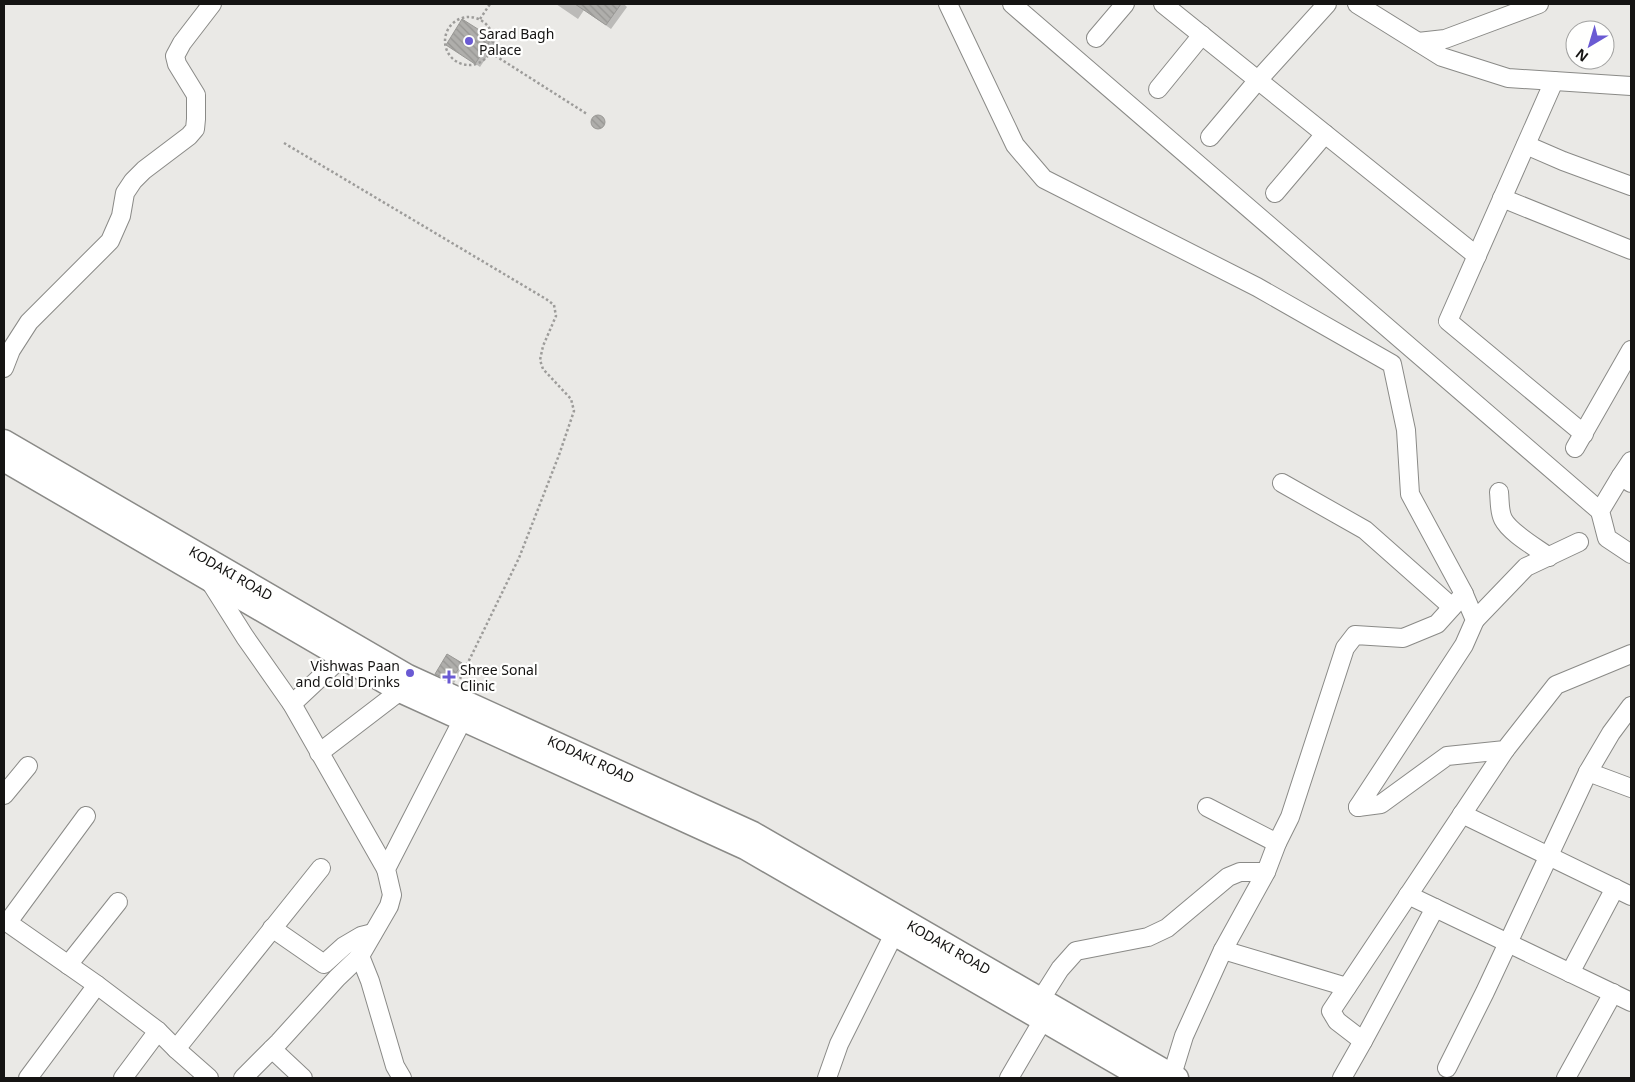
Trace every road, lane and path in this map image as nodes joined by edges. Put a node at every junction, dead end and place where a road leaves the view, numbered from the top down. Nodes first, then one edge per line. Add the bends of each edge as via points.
1 (212, 4) edge
2 (490, 4) edge
3 (948, 4) edge
4 (1012, 4) edge
5 (1124, 4) edge
6 (1163, 4) edge
7 (1327, 4) edge
8 (1357, 4) edge
9 (1540, 4) edge
10 (480, 19) junction
11 (1202, 36) junction
12 (1096, 38) dead end
13 (1418, 42) junction
14 (491, 53) junction
15 (1258, 80) junction
16 (1554, 81) junction
17 (1631, 86) edge
18 (1158, 89) dead end
19 (587, 114) dead end
20 (1324, 134) junction
21 (1210, 138) dead end
22 (284, 143) dead end
23 (1526, 145) junction
24 (1631, 186) edge
25 (1275, 193) dead end
26 (1502, 198) junction
27 (1631, 250) edge
28 (1477, 256) junction
29 (1631, 350) edge
30 (4, 368) edge
31 (4, 441) edge
32 (4, 460) edge
33 (1631, 461) edge
34 (1626, 480) edge
35 (1282, 483) dead end
36 (1499, 492) dead end
37 (1600, 511) junction
38 (1579, 542) dead end
39 (1631, 554) edge
40 (1549, 557) junction
41 (209, 579) junction
42 (1458, 600) junction
43 (1475, 620) junction
44 (1631, 654) edge
45 (342, 657) junction
46 (400, 691) junction
47 (451, 696) junction
48 (292, 704) junction
49 (1631, 706) edge
50 (463, 720) junction
51 (1505, 750) junction
52 (319, 753) junction
53 (28, 766) dead end
54 (1588, 772) junction
55 (1631, 788) edge
56 (4, 795) edge
57 (1207, 807) dead end
58 (1462, 814) junction
59 (86, 816) dead end
60 (1277, 843) junction
61 (1549, 857) junction
62 (321, 868) dead end
63 (386, 869) junction
64 (1266, 872) junction
65 (1615, 888) junction
66 (1408, 896) junction
67 (1631, 896) edge
68 (118, 902) dead end
69 (1435, 908) junction
70 (6, 921) edge
71 (272, 928) junction
72 (373, 933) junction
73 (894, 934) junction
74 (1508, 944) junction
75 (1223, 950) junction
76 (360, 956) junction
77 (68, 965) junction
78 (1570, 973) junction
79 (97, 985) junction
80 (1347, 987) junction
81 (1613, 993) junction
82 (1631, 1002) edge
83 (1042, 1010) junction
84 (158, 1031) junction
85 (1363, 1041) junction
86 (176, 1049) junction
87 (272, 1049) junction
88 (1447, 1068) dead end
89 (1174, 1077) edge
90 (28, 1078) edge
91 (123, 1078) edge
92 (209, 1078) edge
93 (243, 1078) edge
94 (303, 1078) edge
95 (402, 1078) edge
96 (827, 1078) edge
97 (1009, 1078) edge
98 (1143, 1078) edge
99 (1342, 1078) edge
100 (1566, 1078) edge

1 - 30 street via 176,56 177,64 196,95 195,129 133,181 125,193 121,216 110,240 29,322
2 - 10 path
3 - 42 street via 1015,145 1044,179 1257,287 1392,364 1406,430 1410,494
4 - 37 street
5 - 12 street
6 - 11 street
7 - 15 street
8 - 13 street
9 - 13 street via 1445,39
10 - 14 path via 492,34 494,44
10 - 14 path via 471,16 453,22 447,29 445,48 450,57 466,66 476,65
11 - 15 street
11 - 18 street
13 - 16 street via 1442,57 1508,78
14 - 19 path
15 - 20 street
15 - 21 street
16 - 17 street
16 - 23 street
20 - 25 street
20 - 28 street
22 - 47 path via 546,299 556,311 540,360 571,399 574,410 519,558
23 - 24 street
23 - 26 street
26 - 27 street
26 - 28 street
28 - 29 street via 1448,321 1579,441
31 - 47 main road, KODAKI ROAD via 408,676
32 - 41 main road, KODAKI ROAD
33 - 34 street
34 - 37 street
35 - 42 street via 1365,530
36 - 40 street via 1504,521
37 - 39 street via 1607,538
38 - 40 street
40 - 43 street via 1526,567
41 - 45 main road, KODAKI ROAD
41 - 48 street
42 - 43 street
42 - 60 street via 1436,624 1404,638 1355,635 1350,640 1290,816
43 - 51 street via 1464,645 1358,807 1381,804 1447,756
44 - 51 street via 1556,685
45 - 46 main road, KODAKI ROAD
45 - 48 street
46 - 50 main road, KODAKI ROAD
46 - 52 street
47 - 83 main road, KODAKI ROAD via 753,833
48 - 52 street
49 - 54 street
50 - 63 street
50 - 73 main road, KODAKI ROAD via 745,848
51 - 58 street
52 - 63 street
53 - 56 street
54 - 55 street
54 - 61 street
57 - 60 street
58 - 61 street
58 - 66 street
59 - 70 street
60 - 64 street
61 - 65 street
61 - 74 street
62 - 71 street
63 - 72 street via 392,895
64 - 75 street
64 - 83 street via 1240,872 1228,876 1166,928 1148,937 1076,951 1060,969
65 - 67 street
65 - 78 street
66 - 69 street
66 - 80 street
68 - 77 street
69 - 74 street
69 - 85 street
70 - 77 street
71 - 72 street via 324,964 344,946 360,936
71 - 86 street
72 - 76 street
73 - 83 main road, KODAKI ROAD
73 - 96 street via 839,1044
74 - 78 street
74 - 88 street
75 - 80 street
75 - 89 street via 1184,1036
76 - 87 street
76 - 95 street
77 - 79 street
78 - 81 street
79 - 84 street
79 - 90 street
80 - 85 street via 1331,1011 1337,1022
81 - 82 street
81 - 100 street
83 - 89 main road, KODAKI ROAD
83 - 97 street
83 - 98 main road, KODAKI ROAD
84 - 86 street
84 - 91 street
85 - 99 street
86 - 92 street
87 - 93 street
87 - 94 street

